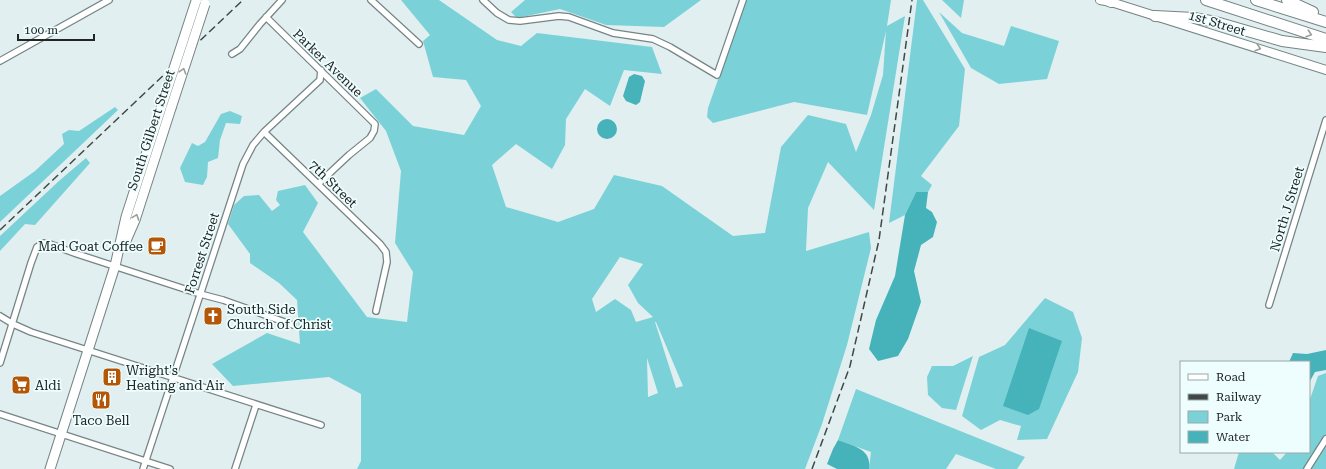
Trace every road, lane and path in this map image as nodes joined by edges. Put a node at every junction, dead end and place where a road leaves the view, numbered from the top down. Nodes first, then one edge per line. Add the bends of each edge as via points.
1 (109, 0) edge
2 (282, 0) edge
3 (372, 0) edge
4 (484, 0) edge
5 (743, 0) edge
6 (1100, 0) edge
7 (1206, 0) edge
8 (1256, 0) edge
9 (1288, 0) edge
10 (196, 1) edge
11 (1109, 1) edge
12 (206, 2) edge
13 (1126, 4) edge
14 (1155, 16) junction
15 (266, 17) junction
16 (1326, 18) edge
17 (1326, 22) edge
18 (1326, 39) edge
19 (419, 44) dead end
20 (1326, 47) edge
21 (232, 54) dead end
22 (0, 61) edge
23 (321, 70) junction
24 (1326, 70) edge
25 (167, 107) junction
26 (1326, 120) edge
27 (264, 132) junction
28 (318, 184) junction
29 (115, 266) junction
30 (200, 294) junction
31 (1269, 305) dead end
32 (376, 311) dead end
33 (0, 316) edge
34 (13, 324) junction
35 (293, 325) dead end
36 (88, 350) junction
37 (0, 363) edge
38 (173, 378) junction
39 (256, 405) junction
40 (0, 414) edge
41 (321, 425) dead end
42 (61, 434) junction
43 (1326, 439) edge
44 (145, 461) junction
45 (50, 469) edge
46 (143, 469) edge
47 (170, 469) edge
48 (235, 469) edge
49 (1307, 469) edge

1 - 22 street
2 - 15 street
3 - 19 street
4 - 5 street via 497,13 509,20 569,17 613,33 652,39 717,74
6 - 11 street, 1st Street
7 -> 18 highway
8 - 17 highway
9 - 16 highway
10 - 25 main road, South Gilbert Street, bridge
11 - 13 street, 1st Street
25 -> 12 main road, South Gilbert Street, bridge
13 - 14 street, 1st Street
14 - 20 highway via 1194,18 1282,41
14 -> 24 street, 1st Street
15 - 21 street via 240,49
15 - 23 street, Parker Avenue
23 - 27 street, Forrest Street via 320,80
23 - 28 street, Parker Avenue via 375,124 370,138
25 - 29 main road, South Gilbert Street via 135,220
26 - 31 street, North J Street
27 - 28 street, 7th Street
27 - 30 street, Forrest Street via 253,144 243,164
28 - 32 street, 7th Street via 386,252 387,262
29 - 30 street
29 - 34 street via 43,243 37,247
29 - 36 main road, South Gilbert Street
30 - 35 street
30 - 38 street, Forrest Street
33 - 34 street
34 - 36 street
34 - 37 street
36 - 38 street
36 - 42 main road, South Gilbert Street
38 - 39 street
38 - 44 street, Forrest Street
39 - 41 street
39 - 48 street
40 - 42 street
42 - 44 street
42 - 45 main road, South Gilbert Street
43 - 49 street
44 - 46 street, Forrest Street
44 - 47 street

